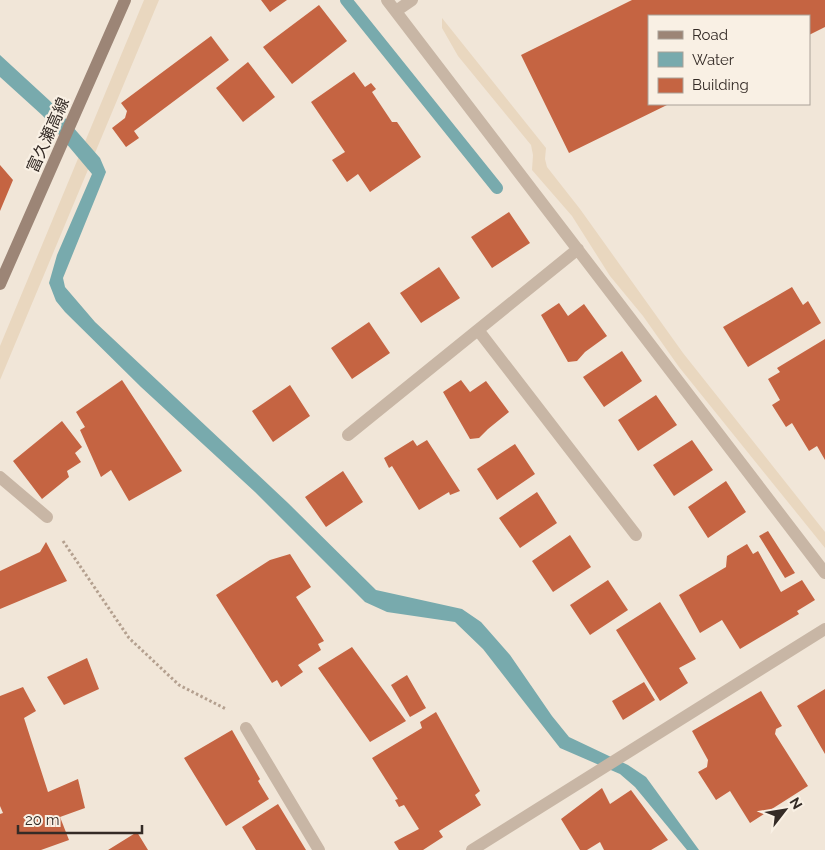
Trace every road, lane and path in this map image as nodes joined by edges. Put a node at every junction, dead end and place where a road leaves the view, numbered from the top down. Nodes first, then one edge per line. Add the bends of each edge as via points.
1 (125, 0) edge
2 (387, 0) edge
3 (412, 0) edge
4 (396, 12) junction
5 (578, 249) junction
6 (0, 284) edge
7 (478, 330) junction
8 (348, 434) dead end
9 (0, 477) edge
10 (47, 518) joint
11 (636, 535) dead end
12 (825, 573) edge
13 (825, 629) edge
14 (246, 728) joint
15 (319, 850) edge
16 (472, 850) edge

1 - 6 main road, 富久瀬高線
2 - 4 street
3 - 4 street
4 - 5 street
5 - 7 street
5 - 12 street
7 - 8 street
7 - 11 street
9 - 10 street
10 - 14 path via 129,638 179,685 235,714
13 - 16 street
14 - 15 street

